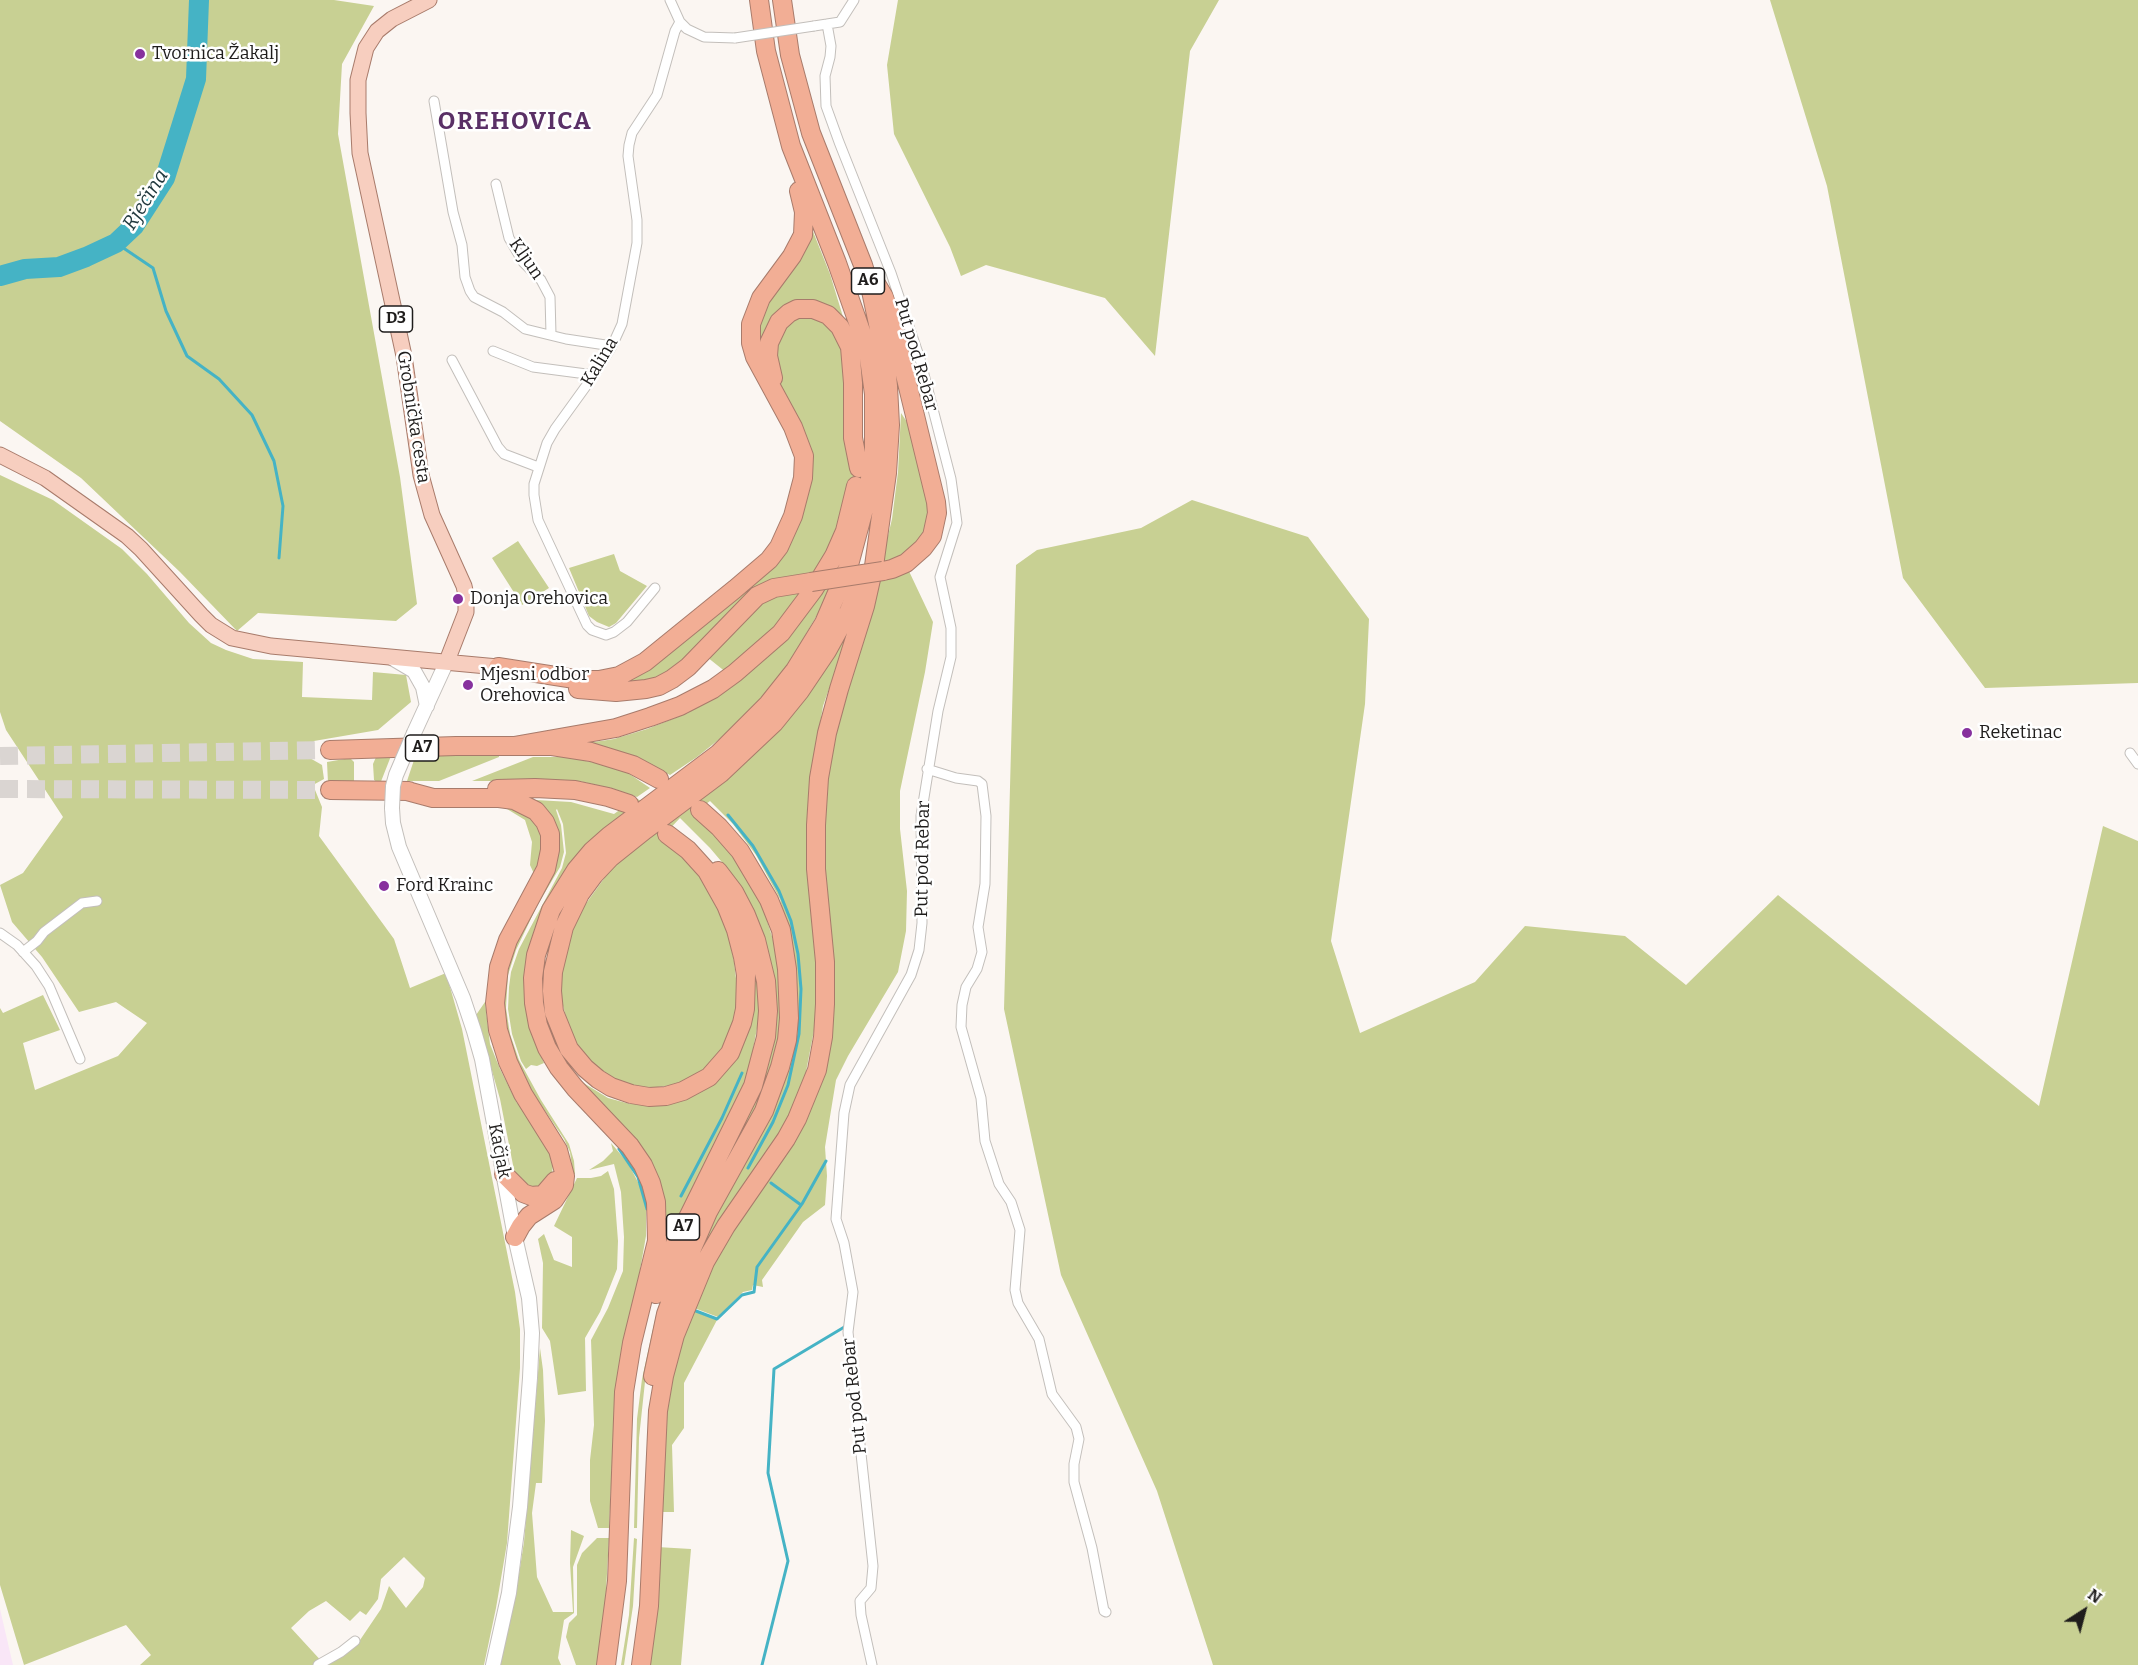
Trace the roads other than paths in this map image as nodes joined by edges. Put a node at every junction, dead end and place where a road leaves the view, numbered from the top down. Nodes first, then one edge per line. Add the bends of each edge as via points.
1 (429, 0) edge
2 (670, 0) edge
3 (759, 0) edge
4 (782, 0) edge
5 (854, 0) edge
6 (680, 22) junction
7 (827, 24) junction
8 (434, 101) dead end
9 (791, 146) junction
10 (496, 184) dead end
11 (862, 265) junction
12 (856, 321) junction
13 (551, 334) junction
14 (612, 346) junction
15 (493, 351) dead end
16 (452, 360) dead end
17 (594, 375) junction
18 (779, 400) junction
19 (0, 454) edge
20 (538, 467) junction
21 (860, 468) junction
22 (880, 518) junction
23 (655, 588) dead end
24 (390, 657) junction
25 (447, 661) junction
26 (498, 667) joint
27 (543, 675) junction
28 (427, 706) junction
29 (514, 746) junction
30 (330, 750) tunnel mouth
31 (2130, 753) dead end
32 (2138, 764) edge
33 (927, 769) junction
34 (659, 778) dead end
35 (330, 790) tunnel mouth
36 (407, 791) junction
37 (624, 807) dead end
38 (700, 810) dead end
39 (97, 901) dead end
40 (0, 933) edge
41 (23, 952) junction
42 (80, 1059) dead end
43 (562, 1165) junction
44 (504, 1174) junction
45 (515, 1237) junction
46 (1106, 1612) dead end
47 (355, 1641) dead end
48 (318, 1665) edge
49 (493, 1665) edge
50 (606, 1665) edge
51 (614, 1665) edge
52 (632, 1665) edge
53 (641, 1665) edge
54 (872, 1665) edge

1 - 25 main road, Grobnička cesta / D3 via 392,19 366,48 358,80 358,113 360,153 404,356 421,475 432,515 466,595 466,612
2 - 6 street
3 - 9 highway, A6 via 766,51
4 - 11 highway, A6 via 790,55 811,133
5 - 7 street via 840,22
6 - 7 street, bridge via 704,37 735,38
6 - 14 street, Kalina via 657,95 632,133 629,145 638,220 621,324
7 - 33 street, Put pod Rebar via 830,57 824,87 826,106 920,359 951,479 957,523 940,577 951,628 951,657
8 - 13 street via 466,285 474,297 525,329
9 - 12 highway, A6
9 - 18 highway via 792,171 803,204 804,231 792,256 761,298 751,324 755,357
10 - 13 street, Kljun via 509,238 550,297
11 - 22 highway, A6 via 871,291 888,386 890,425
11 - 27 highway, bridge via 888,307 936,501 934,529 923,548 892,569 774,588 757,596 688,667 654,688 602,693 570,687
12 - 21 highway via 865,393
12 - 50 highway via 871,368 874,453 857,539 824,623 795,670 742,731 609,836 582,864 551,910 537,955 534,1003 547,1048 575,1088 630,1146 643,1165 656,1202 657,1241 624,1392 617,1581
13 - 14 street
14 - 17 street, Kalina
15 - 17 street via 533,367
16 - 20 street via 498,447 504,454
17 - 20 street, Kalina via 555,429
18 - 21 highway via 768,356 779,322 789,313 805,308 828,315 850,346 853,438
18 - 27 highway via 799,441 804,469 793,516 772,557 633,670 599,680
19 - 24 main road via 45,478 126,536 212,625 232,638 271,646
20 - 23 street, Kalina via 534,495 538,520 587,625 606,635 614,632
21 - 29 highway via 853,504 834,556 798,612 750,661 713,689 650,717 616,728
22 - 51 highway, A7 via 849,611 800,691 774,723 721,773 610,858 594,875 564,927 553,972 554,1012 569,1049 585,1068 611,1087 649,1097 666,1096 709,1077 730,1053 745,1009 746,975 736,930 707,871 670,831 694,845 722,875 746,915 766,981 767,1019 753,1086 672,1250 640,1348 629,1428 625,1587
22 - 53 highway via 865,606 827,733 819,778 816,869 825,1004 817,1070 786,1139 705,1262 675,1335 658,1411 650,1588
24 - 25 main road
24 - 28 main road via 414,671
25 - 26 main road
25 - 28 main road, Kačjak
26 - 27 highway
28 - 44 main road, Kačjak, bridge via 396,775 393,823 399,848 474,1031
29 - 30 highway, A7
29 - 34 highway, A7 via 591,752
31 - 32 street
33 - 46 street via 982,784 986,816 985,884 978,927 982,952 966,987 961,1027 981,1098 985,1141 999,1184 1017,1215 1018,1303 1040,1339 1053,1394 1076,1427 1079,1439 1074,1482
33 - 54 street, Put pod Rebar via 921,816 919,950 911,975 850,1085 844,1113 836,1219 853,1292 848,1332 873,1566 871,1588 860,1601
35 - 36 highway
36 - 37 highway via 535,788 586,792
36 - 43 highway via 432,798 514,800 536,811 548,828 548,862 508,940 499,967 495,1003 508,1062 558,1150
38 - 52 highway, A7 via 740,851 770,900 781,930 788,969 789,1018 774,1088 708,1212 666,1314 648,1414 642,1579
39 - 41 street via 82,903
40 - 41 street
41 - 42 street via 49,986
43 - 44 highway via 553,1185 539,1196 523,1193
43 - 45 highway via 564,1185 558,1196 530,1216
44 - 45 main road, Kačjak
45 - 49 main road, Kačjak via 529,1298 530,1378 509,1593
47 - 48 street

